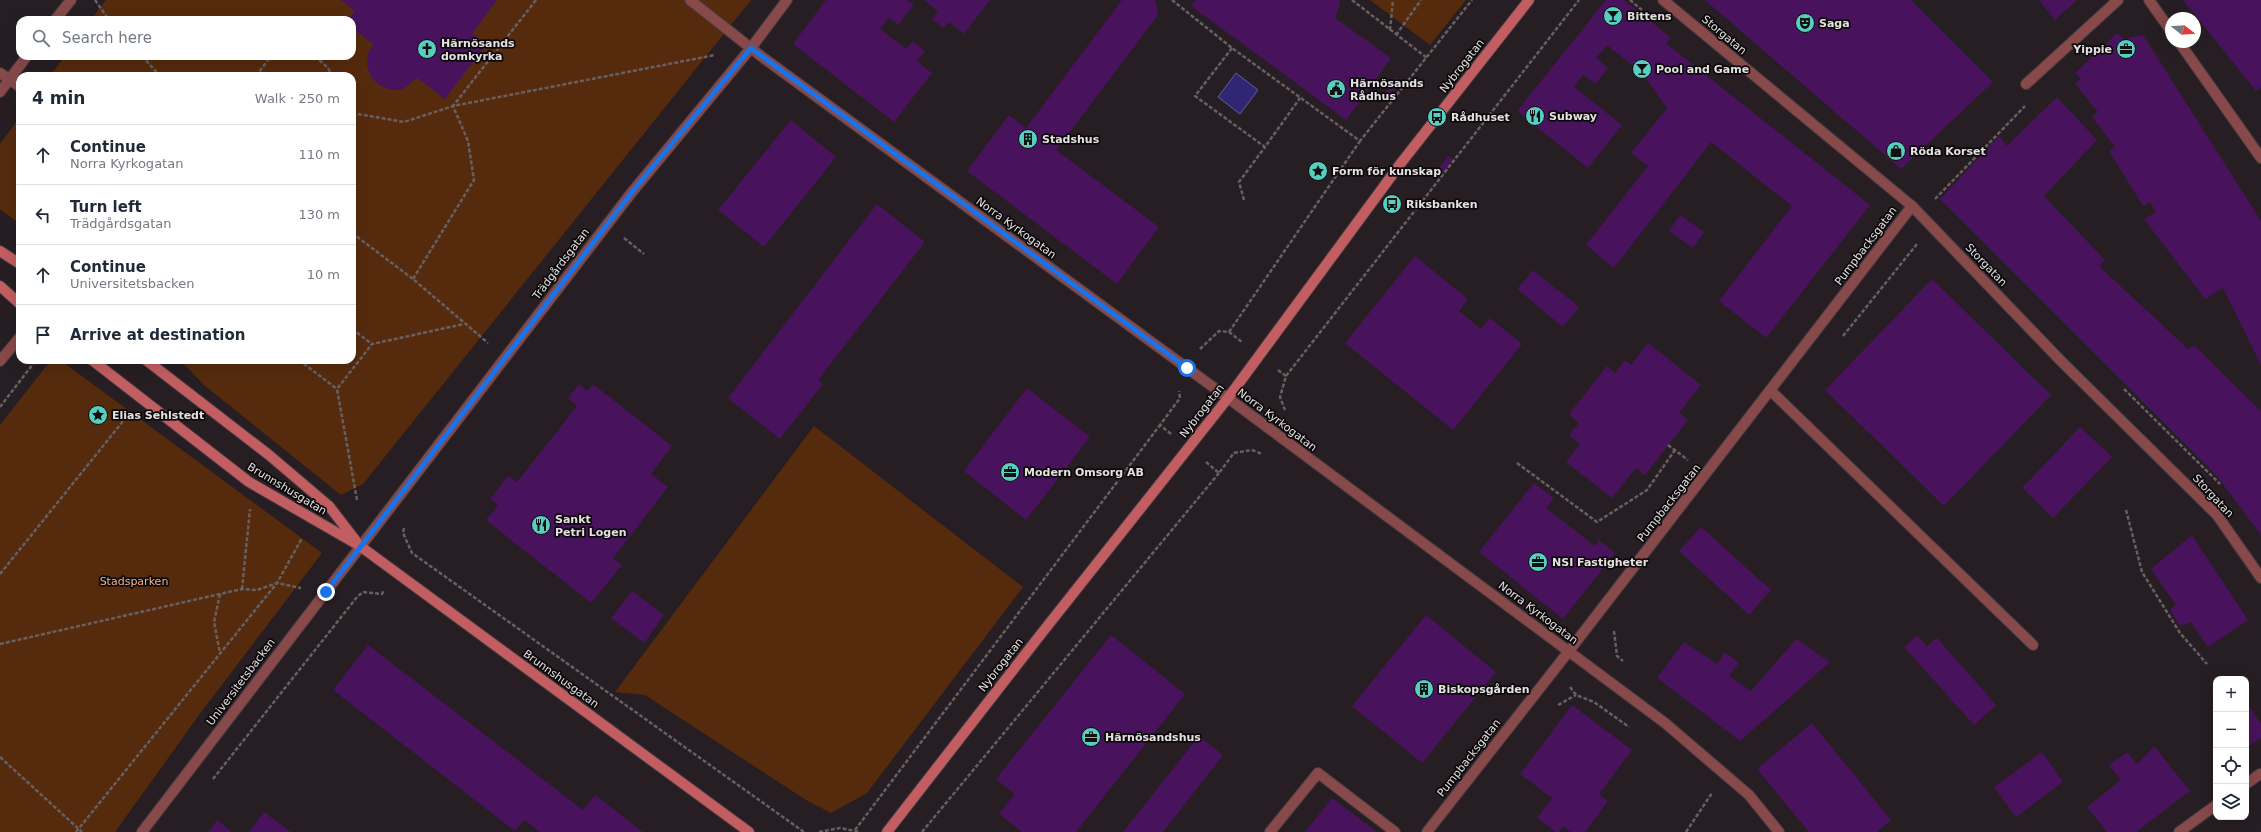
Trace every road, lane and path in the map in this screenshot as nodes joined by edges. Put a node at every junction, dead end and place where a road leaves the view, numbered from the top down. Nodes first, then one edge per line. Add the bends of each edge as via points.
1 (71, 0) edge
2 (95, 0) edge
3 (536, 0) edge
4 (690, 0) edge
5 (787, 0) edge
6 (1172, 0) edge
7 (1352, 0) edge
8 (1393, 0) edge
9 (1421, 0) edge
10 (1472, 0) edge
11 (1529, 0) edge
12 (1573, 0) edge
13 (1579, 0) edge
14 (1630, 0) edge
15 (1663, 0) edge
16 (2118, 0) edge
17 (2149, 0) edge
18 (1577, 3) junction
19 (1649, 15) dead end
20 (58, 16) edge
21 (106, 16) edge
22 (2165, 23) edge
23 (1390, 31) junction
24 (1396, 35) junction
25 (751, 48) junction
26 (1232, 48) junction
27 (2183, 48) edge
28 (1427, 58) junction
29 (24, 60) edge
30 (146, 60) edge
31 (269, 60) edge
32 (319, 60) edge
33 (156, 72) edge
34 (259, 72) edge
35 (330, 72) edge
36 (0, 73) edge
37 (9, 80) junction
38 (2026, 84) joint
39 (16, 85) edge
40 (0, 92) edge
41 (1300, 98) junction
42 (453, 106) junction
43 (356, 114) edge
44 (1360, 141) junction
45 (1265, 147) junction
46 (2261, 158) edge
47 (1244, 200) dead end
48 (1932, 202) dead end
49 (1912, 206) junction
50 (356, 236) edge
51 (622, 236) dead end
52 (1917, 244) dead end
53 (0, 251) edge
54 (644, 254) dead end
55 (16, 261) edge
56 (412, 279) junction
57 (0, 286) edge
58 (16, 300) edge
59 (464, 324) junction
60 (356, 332) edge
61 (1229, 332) dead end
62 (1842, 337) dead end
63 (16, 342) edge
64 (372, 344) junction
65 (505, 357) junction
66 (0, 361) edge
67 (33, 364) edge
68 (97, 364) edge
69 (151, 364) edge
70 (304, 364) edge
71 (1286, 376) dead end
72 (337, 389) junction
73 (1178, 390) dead end
74 (1771, 391) junction
75 (1228, 398) junction
76 (140, 399) junction
77 (0, 407) edge
78 (1160, 425) junction
79 (1668, 445) dead end
80 (1189, 448) junction
81 (1675, 450) junction
82 (1266, 455) dead end
83 (1690, 462) dead end
84 (1517, 463) dead end
85 (1219, 473) junction
86 (357, 500) dead end
87 (250, 502) dead end
88 (2126, 510) dead end
89 (360, 546) junction
90 (412, 553) dead end
91 (0, 574) edge
92 (2261, 578) edge
93 (277, 583) junction
94 (242, 589) junction
95 (326, 592) junction
96 (220, 594) junction
97 (382, 594) dead end
98 (1614, 625) dead end
99 (0, 644) edge
100 (2033, 645) dead end
101 (1569, 651) junction
102 (220, 653) junction
103 (2207, 664) dead end
104 (1629, 666) dead end
105 (1555, 668) junction
106 (1554, 709) dead end
107 (0, 757) edge
108 (2260, 774) dead end
109 (211, 782) dead end
110 (2249, 782) edge
111 (1715, 788) dead end
112 (2213, 808) edge
113 (855, 830) junction
114 (77, 831) edge
115 (82, 832) edge
116 (142, 832) edge
117 (749, 832) edge
118 (804, 832) edge
119 (819, 832) edge
120 (860, 832) edge
121 (887, 832) edge
122 (922, 832) edge
123 (1270, 832) edge
124 (1395, 832) edge
125 (1427, 832) edge
126 (1686, 832) edge
127 (1779, 832) edge
128 (2179, 832) edge

1 - 20 street
2 - 21 path
3 - 42 path
4 - 25 street, Norra Kyrkogatan
5 - 25 street, Trädgårdsgatan
6 - 26 path
7 - 23 path
8 - 23 path
9 - 24 path
10 - 28 path
11 - 75 main road, Nybrogatan via 1401,163
12 - 18 path
13 - 18 path
14 - 19 path
15 - 49 street, Storgatan
16 - 38 street
17 - 22 street
18 - 71 path
23 - 24 path
24 - 28 path
25 - 42 path
25 - 65 street, Trädgårdsgatan via 632,192
25 - 75 street, Norra Kyrkogatan
26 - 41 path
26 - 45 path via 1195,96
27 - 46 street
28 - 44 path
29 - 37 street
30 - 33 path
31 - 34 path
32 - 35 path
36 - 37 street
37 - 39 street
37 - 40 street
38 - 48 path via 2035,95
41 - 44 path
41 - 45 path
42 - 43 path via 404,122
42 - 56 path via 468,141 474,180
44 - 61 path
45 - 47 path via 1239,182
49 - 74 street, Pumpbacksgatan
49 - 92 street, Storgatan via 2061,361 2217,515
50 - 56 path
51 - 54 path
52 - 62 path
53 - 55 main road
56 - 59 path
57 - 58 main road
59 - 64 path
59 - 65 path
60 - 64 path
63 - 66 street
64 - 72 path
65 - 89 street, Trädgårdsgatan
67 - 77 path
68 - 76 main road, Brunnshusgatan
69 - 89 main road, Brunnshusgatan via 269,455 329,506
70 - 72 path
72 - 86 path
73 - 78 path via 1180,398
74 - 100 street
74 - 101 street, Pumpbacksgatan
75 - 80 main road, Nybrogatan
75 - 101 street, Norra Kyrkogatan
76 - 89 main road, Brunnshusgatan via 249,482
76 - 91 path
78 - 80 path
78 - 113 path
79 - 81 path
80 - 85 path
80 - 121 main road, Nybrogatan via 1040,634
81 - 83 path
81 - 84 path via 1647,490 1597,522
82 - 85 path via 1252,450 1234,453
85 - 122 path
87 - 94 path
88 - 103 path via 2142,572 2180,633
89 - 95 street, Universitetsbacken
89 - 117 main road, Brunnshusgatan
90 - 118 path
93 - 94 path via 257,590
93 - 95 path
93 - 102 path
94 - 96 path
95 - 116 street, Universitetsbacken
96 - 99 path
96 - 102 path via 214,622
97 - 109 path via 363,592 357,598
98 - 104 path via 1617,656
101 - 105 street, Pumpbacksgatan
101 - 127 street, Norra Kyrkogatan via 1665,723 1732,780 1749,795
102 - 114 path
105 - 106 path via 1576,695 1559,703
105 - 125 street, Pumpbacksgatan
107 - 114 path
108 - 110 street
111 - 126 path
112 - 128 street
113 - 119 path via 840,828
113 - 120 path
114 - 115 path
123 - 124 street via 1318,773

